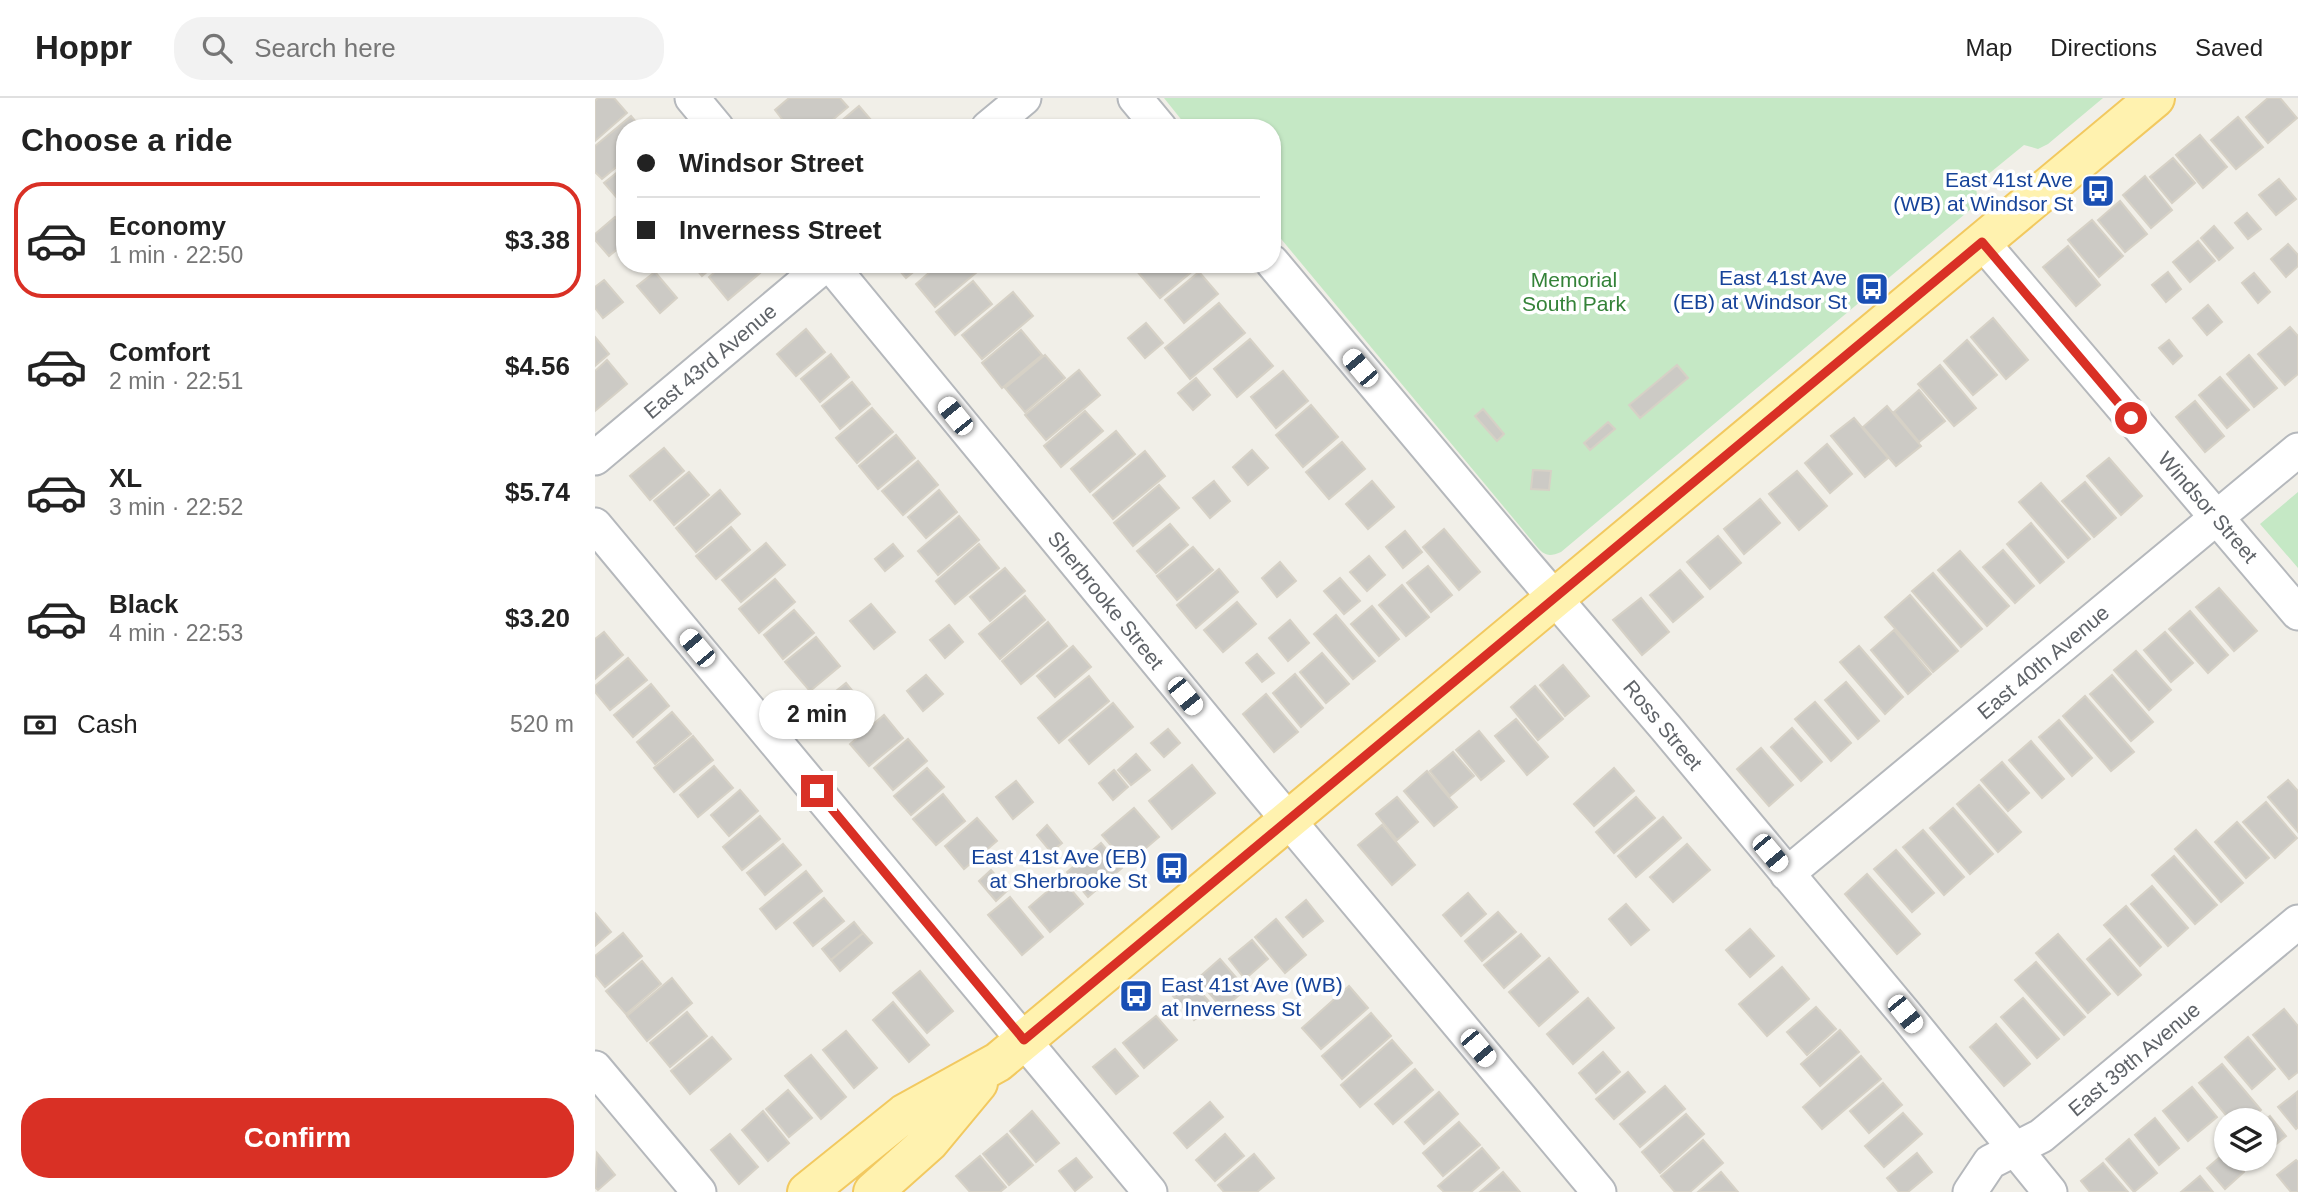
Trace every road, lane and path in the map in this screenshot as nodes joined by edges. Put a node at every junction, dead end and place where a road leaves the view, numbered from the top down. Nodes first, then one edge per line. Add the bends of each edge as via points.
1 (692, 98) edge
2 (1024, 98) edge
3 (1136, 98) edge
4 (2155, 98) edge
5 (710, 119) edge
6 (999, 119) edge
7 (1153, 119) edge
8 (1982, 242) junction
9 (817, 273) edge
10 (835, 273) edge
11 (1281, 273) edge
12 (2298, 450) edge
13 (595, 457) edge
14 (2217, 518) junction
15 (595, 525) edge
16 (1555, 598) junction
17 (2298, 613) edge
18 (1288, 820) junction
19 (1787, 874) junction
20 (2298, 922) edge
21 (1024, 1040) junction
22 (595, 1068) edge
23 (990, 1068) junction
24 (2015, 1149) junction
25 (699, 1192) edge
26 (807, 1192) edge
27 (873, 1192) edge
28 (1150, 1192) edge
29 (1599, 1192) edge
30 (1970, 1192) edge
31 (2050, 1192) edge

1 - 5 street
2 - 6 street
3 - 7 street
4 - 8 main road
8 - 14 street, Windsor Street
8 - 16 main road
9 - 13 street, East 43rd Avenue
10 - 18 street, Sherbrooke Street
11 - 16 street, Ross Street
12 - 14 street, East 40th Avenue
14 - 17 street, Windsor Street
14 - 19 street, East 40th Avenue
15 - 21 street
16 - 18 main road
16 - 19 street, Ross Street
18 - 21 main road
18 - 29 street, Sherbrooke Street
19 - 24 street, Ross Street
20 - 24 street, East 39th Avenue via 2041,1136
21 - 23 main road
21 - 28 street
22 - 25 street
23 - 26 main road via 904,1114
23 - 27 main road via 929,1142
24 - 30 street, East 39th Avenue via 1990,1162
24 - 31 street, Ross Street

